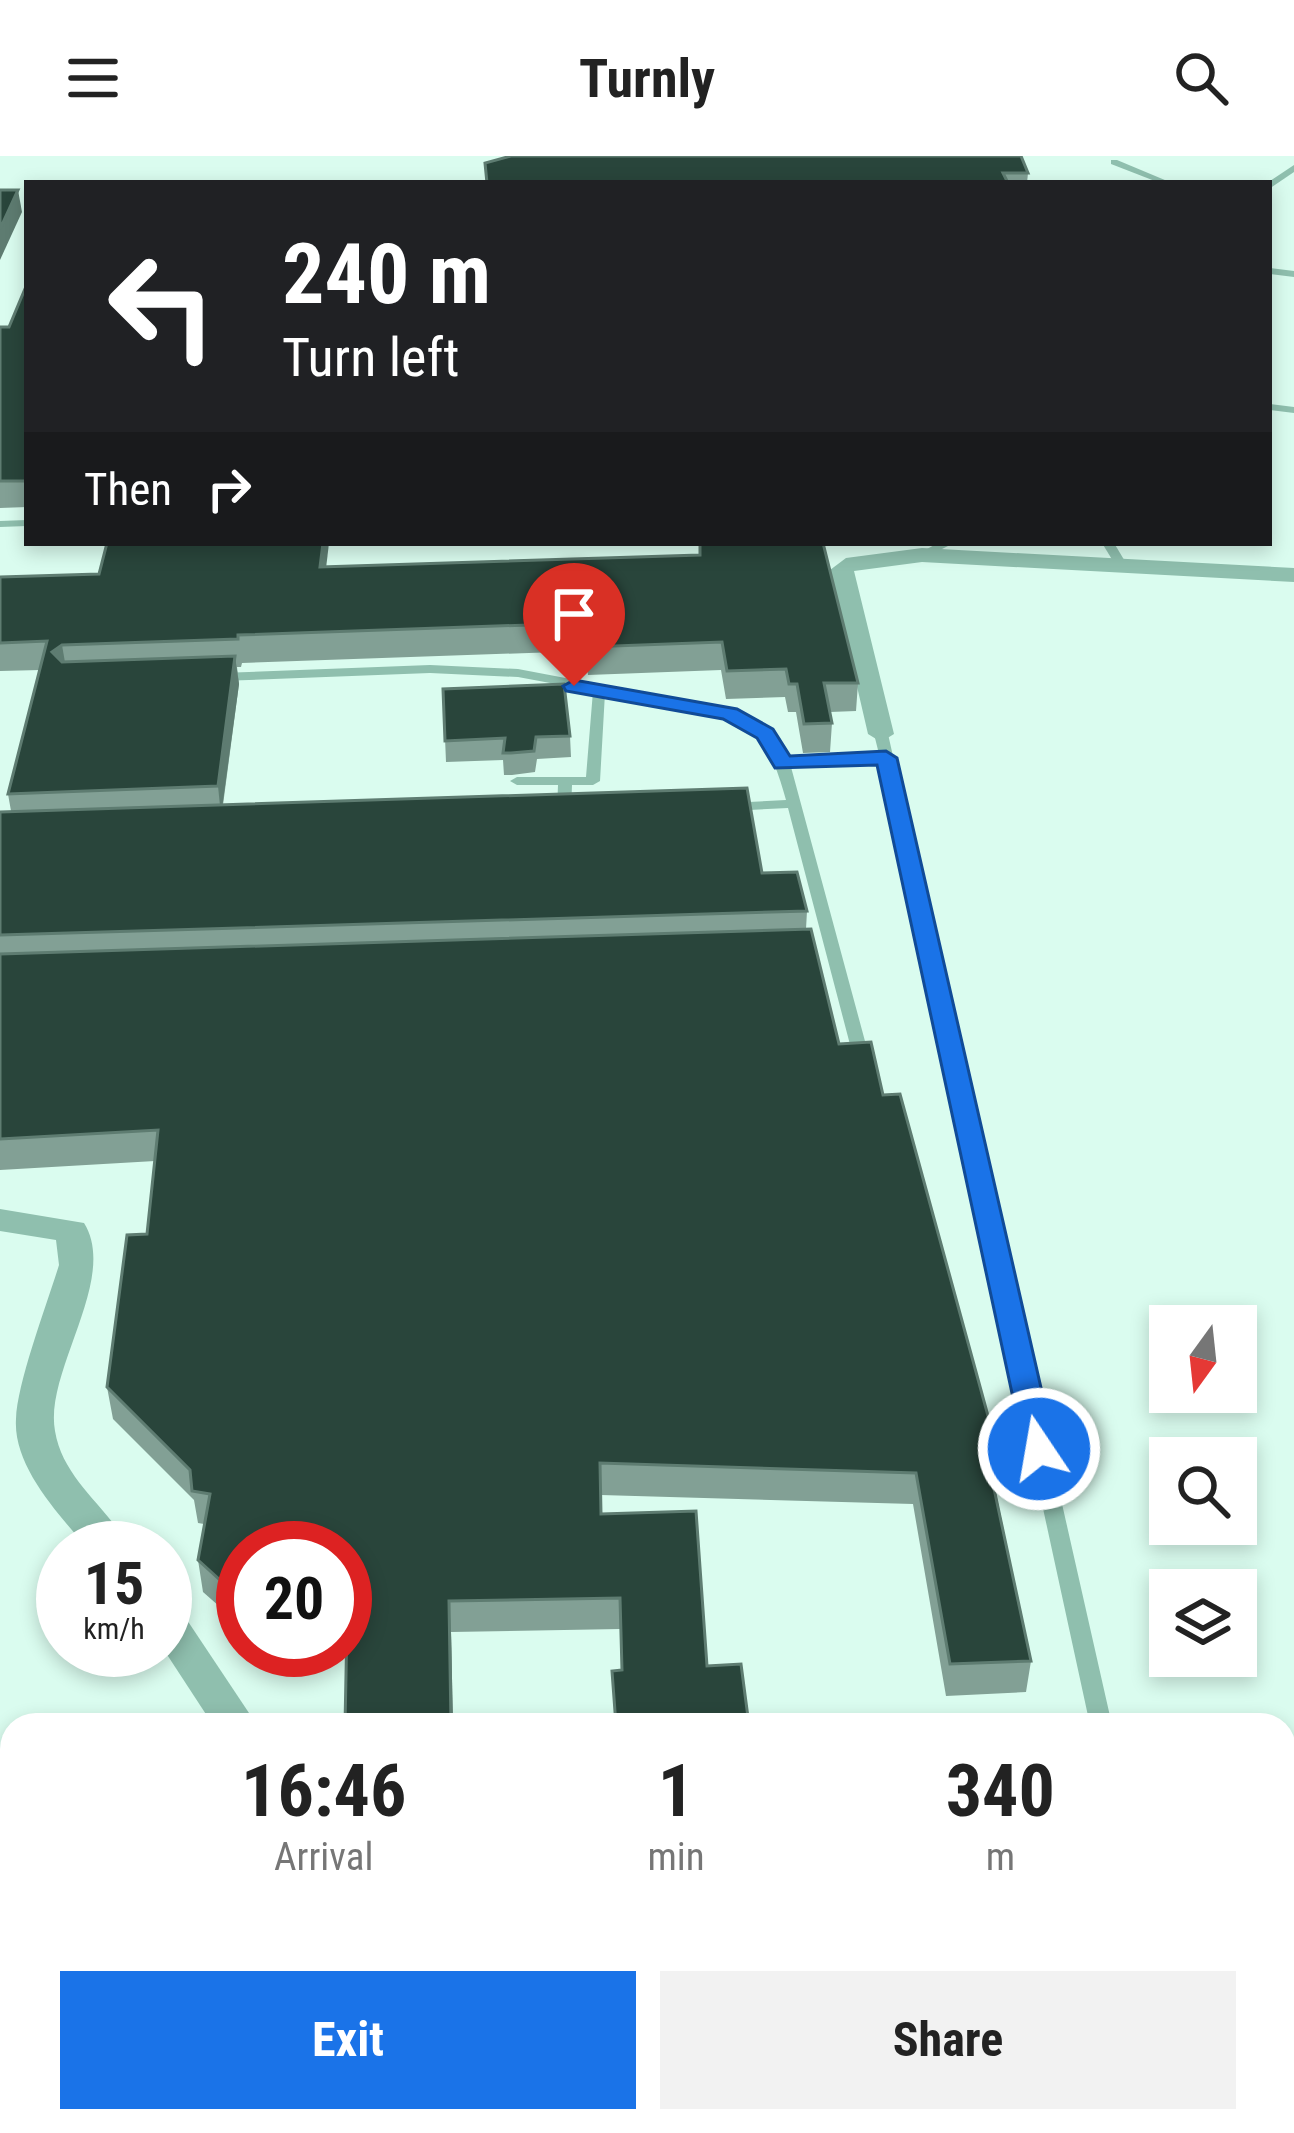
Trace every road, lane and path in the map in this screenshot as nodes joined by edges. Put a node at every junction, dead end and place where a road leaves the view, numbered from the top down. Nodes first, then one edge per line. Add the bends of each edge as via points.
1 (1114, 164) edge
2 (1159, 180) edge
3 (942, 546) edge
4 (1114, 553) edge
5 (922, 555) junction
6 (1294, 575) edge
7 (203, 677) edge
8 (598, 690) junction
9 (884, 746) junction
10 (783, 763) junction
11 (517, 781) dead end
12 (565, 781) junction
13 (794, 804) junction
14 (702, 808) edge
15 (564, 812) junction
16 (587, 812) edge
17 (540, 813) edge
18 (808, 948) edge
19 (832, 948) junction
20 (861, 1056) edge
21 (0, 1220) edge
22 (89, 1521) edge
23 (192, 1659) edge
24 (228, 1713) edge
25 (1097, 1713) edge

1 - 2 lane
3 - 5 lane
4 - 5 street
4 - 6 street
5 - 9 street via 842,570
7 - 8 lane via 430,669 518,673
8 - 10 lane via 741,718 765,734
8 - 12 lane via 593,782
9 - 10 lane
9 - 25 lane
10 - 13 lane
11 - 12 lane
12 - 15 lane
13 - 14 lane
13 - 19 lane
15 - 16 lane
15 - 17 lane
18 - 19 lane
19 - 20 lane
21 - 22 street via 72,1231 76,1265 34,1442
23 - 24 street

